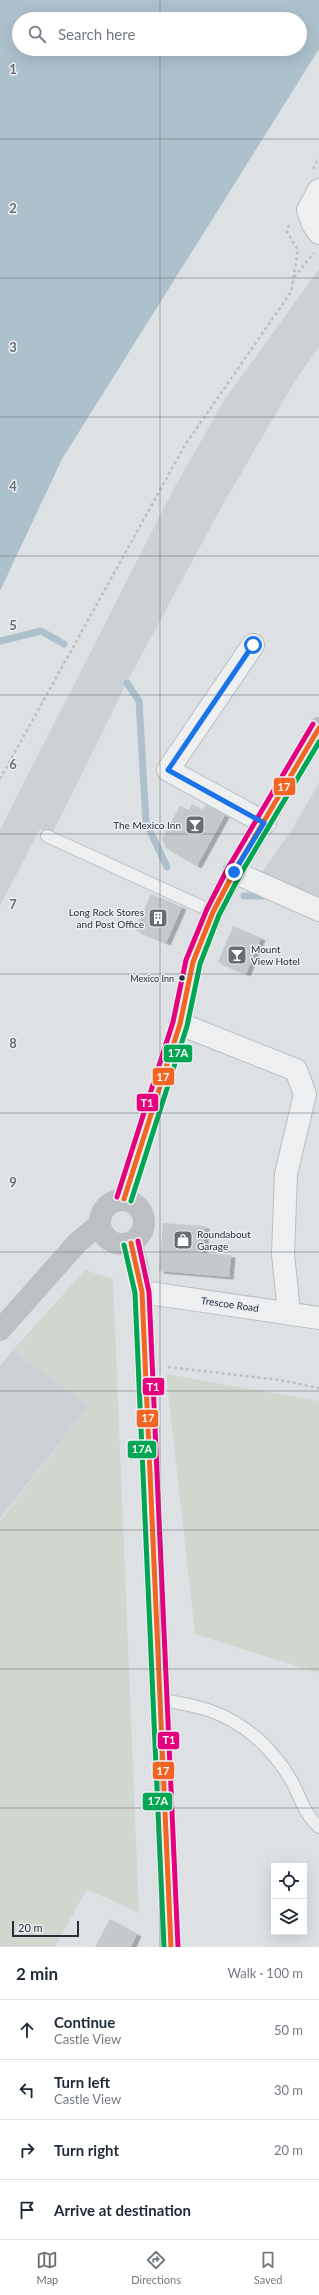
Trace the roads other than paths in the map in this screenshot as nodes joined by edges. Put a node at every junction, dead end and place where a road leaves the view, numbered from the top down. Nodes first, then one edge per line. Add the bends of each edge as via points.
1 (319, 190) edge
2 (318, 241) edge
3 (253, 645) dead end
4 (319, 728) edge
5 (264, 823) junction
6 (47, 836) dead end
7 (234, 872) junction
8 (319, 910) edge
9 (213, 912) junction
10 (180, 1024) junction
11 (312, 1097) edge
12 (124, 1199) junction
13 (100, 1224) junction
14 (131, 1243) junction
15 (142, 1292) junction
16 (289, 1312) junction
17 (319, 1318) edge
18 (0, 1330) edge
19 (160, 1699) junction
20 (319, 1827) edge
21 (171, 1947) edge

1 - 2 street via 308,210
3 - 5 street via 168,770
4 - 5 street
5 - 7 street
6 - 9 lane
7 - 8 street
7 - 9 street
9 - 10 street via 193,962
10 - 11 street via 296,1070
10 - 12 street
11 - 16 street via 286,1174 283,1254
12 - 13 street via 110,1203 104,1209
12 - 14 street via 138,1205 145,1219 141,1234
13 - 14 street via 103,1234 108,1239 123,1244
13 - 18 street via 78,1242
14 - 15 street
15 - 16 street, Trescoe Road
15 - 19 street
16 - 17 street, Trescoe Road
19 - 20 lane via 210,1710 228,1718 264,1745 279,1762 306,1811
19 - 21 street

